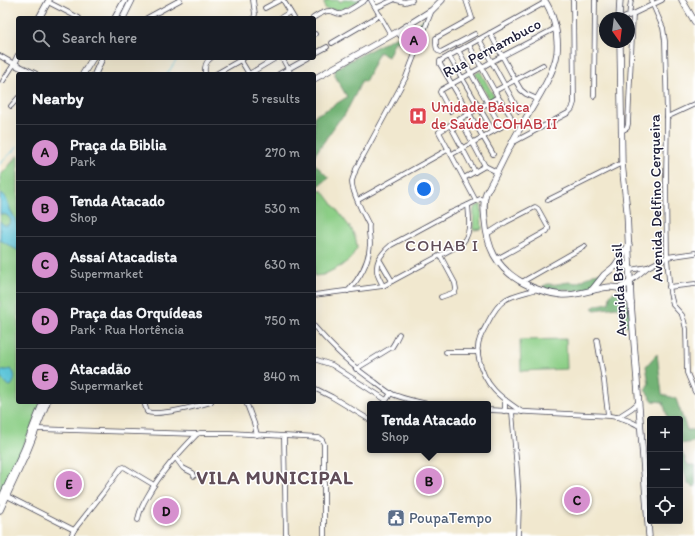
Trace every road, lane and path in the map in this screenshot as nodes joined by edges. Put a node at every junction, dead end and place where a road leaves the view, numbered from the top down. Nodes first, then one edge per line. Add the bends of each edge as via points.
1 (125, 0) edge
2 (132, 0) edge
3 (180, 0) edge
4 (253, 0) edge
5 (281, 0) edge
6 (365, 0) edge
7 (371, 0) edge
8 (393, 0) edge
9 (396, 0) edge
10 (412, 0) edge
11 (466, 0) edge
12 (573, 0) edge
13 (595, 0) edge
14 (620, 0) edge
15 (631, 0) edge
16 (662, 0) edge
17 (682, 0) edge
18 (49, 1) edge
19 (545, 1) edge
20 (439, 2) edge
21 (652, 2) edge
22 (265, 8) dead end
23 (376, 8) junction
24 (432, 10) junction
25 (290, 12) junction
26 (619, 12) edge
27 (631, 12) edge
28 (635, 13) edge
29 (380, 15) junction
30 (40, 16) edge
31 (76, 16) edge
32 (116, 16) edge
33 (124, 16) edge
34 (151, 16) edge
35 (254, 16) edge
36 (283, 16) edge
37 (293, 16) edge
38 (316, 16) edge
39 (695, 22) edge
40 (556, 28) junction
41 (490, 33) junction
42 (394, 34) junction
43 (475, 34) dead end
44 (478, 39) junction
45 (332, 43) dead end
46 (469, 44) junction
47 (327, 47) dead end
48 (620, 48) edge
49 (630, 48) edge
50 (458, 50) junction
51 (416, 52) junction
52 (316, 53) edge
53 (0, 56) edge
54 (449, 56) junction
55 (502, 56) junction
56 (16, 60) edge
57 (91, 60) edge
58 (101, 60) edge
59 (209, 60) edge
60 (240, 60) edge
61 (242, 60) edge
62 (273, 60) edge
63 (283, 60) edge
64 (304, 60) edge
65 (491, 62) junction
66 (14, 64) junction
67 (543, 65) dead end
68 (482, 67) junction
69 (288, 69) junction
70 (26, 72) edge
71 (84, 72) edge
72 (96, 72) edge
73 (205, 72) edge
74 (219, 72) edge
75 (248, 72) edge
76 (252, 72) edge
77 (283, 72) edge
78 (290, 72) edge
79 (471, 73) junction
80 (316, 78) edge
81 (462, 78) junction
82 (515, 80) junction
83 (3, 81) dead end
84 (452, 83) junction
85 (505, 86) junction
86 (495, 91) junction
87 (594, 96) dead end
88 (498, 97) junction
89 (537, 99) junction
90 (16, 100) edge
91 (488, 103) junction
92 (695, 104) edge
93 (11, 106) dead end
94 (479, 108) junction
95 (450, 111) dead end
96 (519, 111) dead end
97 (469, 114) junction
98 (667, 117) junction
99 (460, 119) junction
100 (450, 125) junction
101 (501, 127) junction
102 (493, 131) junction
103 (621, 131) junction
104 (482, 137) junction
105 (473, 142) junction
106 (511, 144) junction
107 (463, 148) junction
108 (449, 149) junction
109 (452, 154) junction
110 (493, 154) dead end
111 (622, 163) junction
112 (485, 166) junction
113 (475, 172) junction
114 (497, 172) junction
115 (464, 178) junction
116 (358, 200) junction
117 (484, 200) junction
118 (548, 200) dead end
119 (476, 201) junction
120 (468, 205) junction
121 (487, 234) junction
122 (628, 245) junction
123 (585, 246) dead end
124 (695, 253) edge
125 (440, 255) junction
126 (667, 257) junction
127 (379, 259) junction
128 (497, 259) junction
129 (614, 267) junction
130 (648, 267) junction
131 (630, 269) junction
132 (604, 275) junction
133 (392, 282) junction
134 (522, 282) junction
135 (630, 282) junction
136 (695, 284) edge
137 (383, 286) junction
138 (609, 287) junction
139 (669, 287) junction
140 (618, 288) junction
141 (537, 289) junction
142 (592, 290) junction
143 (348, 291) junction
144 (316, 295) edge
145 (322, 295) junction
146 (441, 297) dead end
147 (316, 298) edge
148 (631, 303) junction
149 (316, 328) edge
150 (399, 334) dead end
151 (598, 340) dead end
152 (446, 352) dead end
153 (478, 352) junction
154 (316, 360) edge
155 (356, 369) junction
156 (316, 389) edge
157 (695, 392) edge
158 (391, 393) junction
159 (505, 400) junction
160 (384, 401) edge
161 (386, 401) edge
162 (416, 401) edge
163 (639, 402) junction
164 (42, 404) edge
165 (46, 404) edge
166 (145, 404) edge
167 (204, 404) edge
168 (247, 404) edge
169 (491, 410) edge
170 (504, 411) junction
171 (512, 412) junction
172 (522, 412) junction
173 (608, 415) junction
174 (618, 417) junction
175 (367, 418) edge
176 (641, 427) junction
177 (37, 429) junction
178 (199, 434) junction
179 (257, 435) junction
180 (284, 437) junction
181 (174, 457) junction
182 (194, 476) dead end
183 (154, 485) junction
184 (7, 496) junction
185 (0, 501) edge
186 (0, 510) edge
187 (138, 520) dead end
188 (74, 530) junction
189 (71, 536) edge
190 (286, 536) edge
191 (324, 536) edge
192 (518, 536) edge
193 (649, 536) edge

1 - 32 main road
2 - 33 main road
3 - 34 street
4 - 35 street
5 - 22 street
5 - 25 street
6 - 38 street via 343,13 327,11
7 - 23 street
8 - 23 street
9 - 10 street
11 - 43 street via 471,19 436,38 437,50 439,52
12 - 106 street via 572,109
13 - 87 street
14 - 26 main road
15 - 27 street
16 - 21 street
17 - 39 main road
18 - 30 main road
18 - 31 street
19 - 40 main road
19 - 41 street
20 - 24 main road
21 - 28 street
21 - 98 street, Avenida Delfino Cerqueira via 663,28 665,41
23 - 29 street
24 - 42 main road
24 - 51 street
25 - 36 street
25 - 37 street
29 - 42 street
29 - 45 street
40 - 55 street, Rua Pernambuco
40 - 89 main road via 557,53
41 - 44 street
41 - 55 street
42 - 51 street
42 - 80 main road
44 - 46 street
44 - 65 street
46 - 50 street
46 - 68 street
47 - 52 street
48 - 103 main road, Avenida Brasil
49 - 103 street via 628,124 627,128
50 - 54 street
50 - 79 street
51 - 116 street via 399,91 356,169 352,187
53 - 66 street
54 - 81 street
54 - 84 street via 441,60 440,64
55 - 65 street, Rua Pernambuco
55 - 82 street
56 - 66 main road
57 - 71 main road
58 - 72 main road
59 - 73 street
60 - 74 street
61 - 75 street
62 - 76 street
63 - 69 street
64 - 69 street
65 - 68 street, Rua Pernambuco
65 - 85 street
66 - 70 main road
66 - 83 street
67 - 82 street
68 - 79 street, Rua Pernambuco
68 - 86 street
69 - 77 street
69 - 78 street
79 - 81 street, Rua Pernambuco
79 - 91 street
81 - 84 street, Rua Pernambuco
81 - 94 street
82 - 85 street
82 - 89 street via 523,92
84 - 95 street, Rua Pernambuco via 440,92
84 - 97 street
85 - 86 street
85 - 96 street
86 - 88 street
88 - 91 street
88 - 101 street via 511,118
89 - 106 main road
90 - 93 street
91 - 94 street
91 - 101 street
92 - 98 street
94 - 97 street
94 - 102 street
97 - 99 street
97 - 104 street
98 - 126 street, Avenida Delfino Cerqueira
99 - 100 street
99 - 105 street
100 - 107 street
100 - 108 street via 439,132
101 - 102 street
102 - 104 street
103 - 111 main road, Avenida Brasil
104 - 105 street
104 - 110 street
105 - 107 street
105 - 112 street
106 - 114 main road
107 - 109 street
107 - 113 street
108 - 109 street
108 - 116 street
109 - 115 street
111 - 118 street
111 - 122 main road, Avenida Brasil
112 - 113 street
112 - 114 street
113 - 115 street
114 - 117 main road
115 - 119 street
116 - 143 street via 369,225 370,247 363,272
117 - 119 street
117 - 121 main road
119 - 120 street
120 - 125 street via 470,222 466,239
120 - 127 street via 391,245
121 - 128 main road
121 - 128 street via 535,207 548,226 546,231
122 - 129 main road
122 - 131 main road, Avenida Brasil
123 - 134 street
124 - 126 street
125 - 133 street
125 - 146 street via 456,289 455,292
126 - 130 street
126 - 139 street, Avenida Delfino Cerqueira
127 - 133 street
127 - 137 street via 376,269
128 - 134 main road via 506,270
129 - 131 main road via 627,265
129 - 132 main road
130 - 131 street
130 - 135 street
131 - 135 main road, Avenida Brasil
132 - 138 main road
132 - 142 main road
133 - 137 street
134 - 141 main road
135 - 140 main road
135 - 148 main road, Avenida Brasil
136 - 139 street
137 - 143 street
138 - 140 main road
138 - 142 main road
139 - 157 street, Avenida Delfino Cerqueira via 673,305 682,315 686,329 688,373
140 - 148 main road
141 - 142 main road via 564,295
141 - 153 street via 507,298 502,302 480,338
143 - 145 street
144 - 145 street
145 - 147 street
148 - 163 main road, Avenida Brasil
149 - 155 street
150 - 155 street via 392,347
151 - 173 street
152 - 153 street
153 - 159 street via 486,380
154 - 160 street via 332,365
155 - 158 street
156 - 175 street
158 - 161 street
158 - 162 street
159 - 170 street
159 - 172 street
163 - 174 street
163 - 176 main road, Avenida Brasil
164 - 185 main road
165 - 177 main road
166 - 167 street via 147,412 152,413
168 - 179 street
169 - 170 street
170 - 171 street
171 - 172 street
171 - 192 street via 518,478
172 - 173 street
173 - 174 street
174 - 176 street
176 - 193 main road, Avenida Brasil
177 - 178 street
177 - 184 main road
178 - 179 street
178 - 181 street
179 - 180 street
180 - 190 street
180 - 191 street via 319,438 324,444
181 - 182 street
181 - 183 street
183 - 187 street
183 - 188 street via 124,467 121,468
184 - 186 main road
184 - 188 street
188 - 189 street

